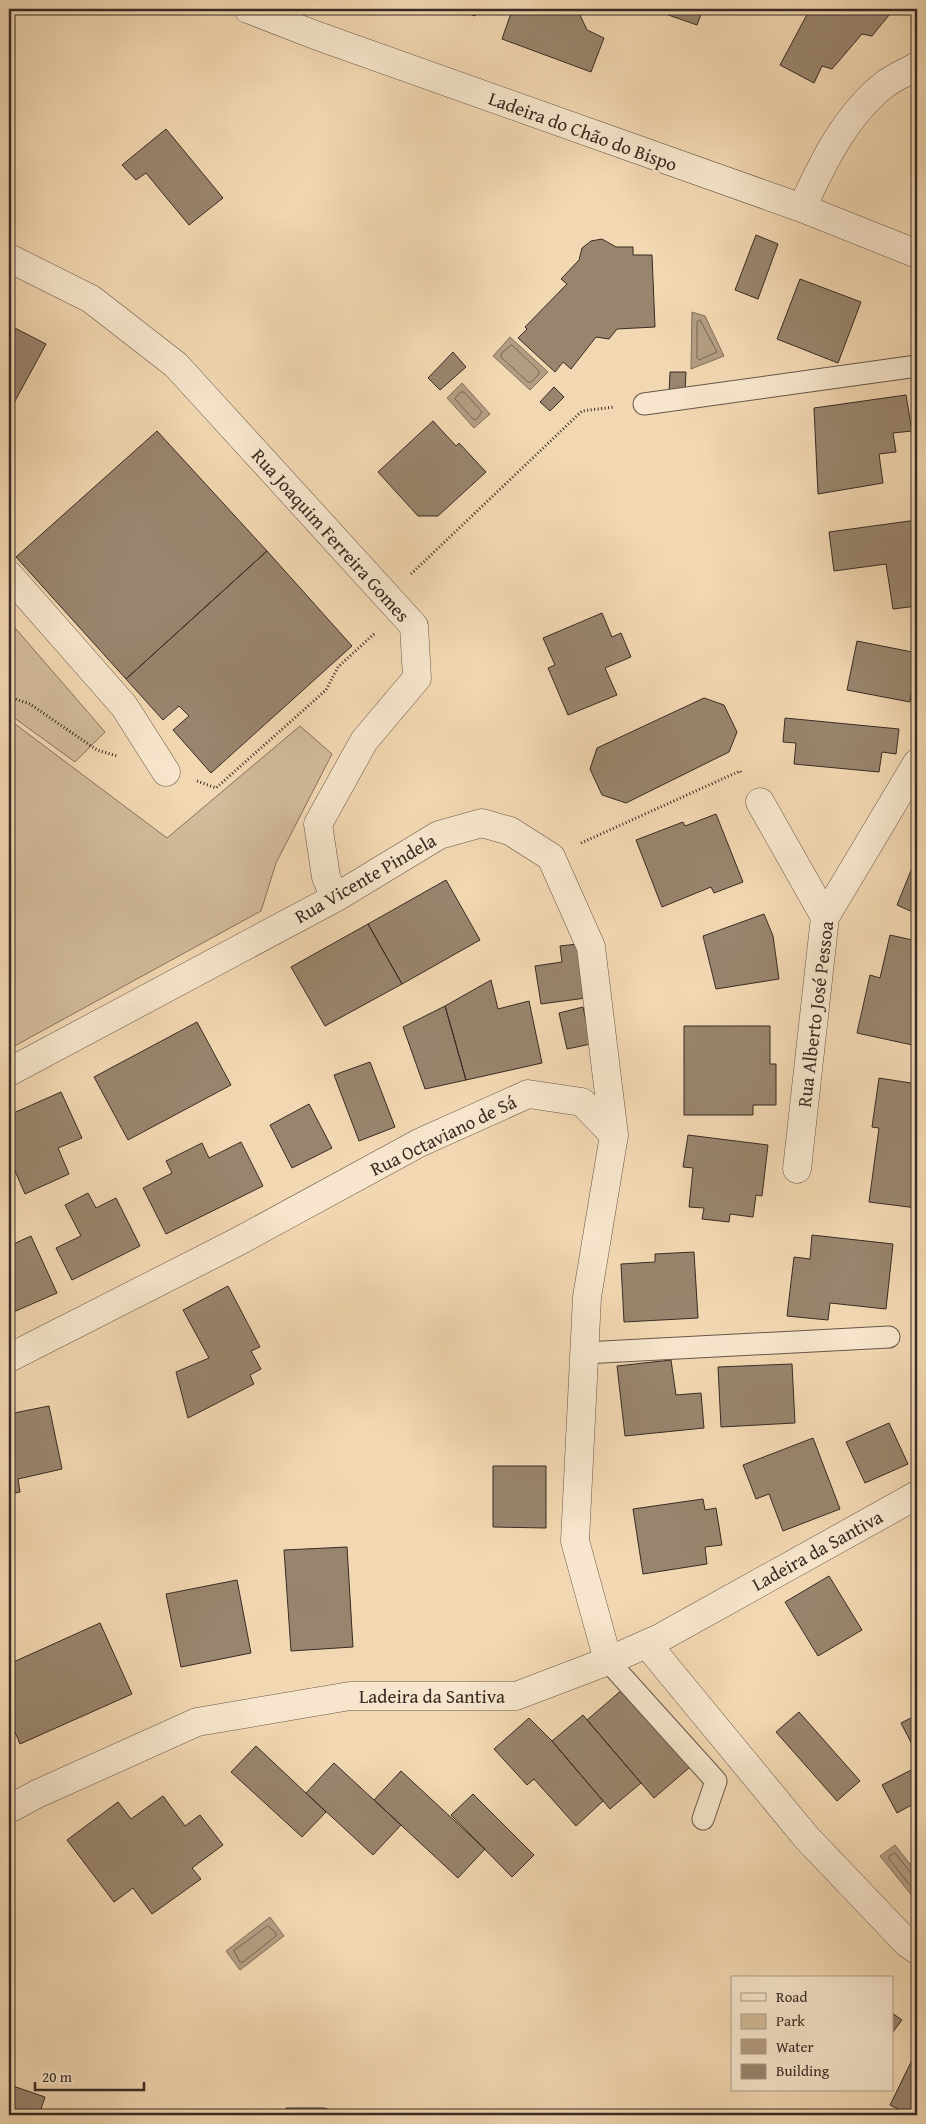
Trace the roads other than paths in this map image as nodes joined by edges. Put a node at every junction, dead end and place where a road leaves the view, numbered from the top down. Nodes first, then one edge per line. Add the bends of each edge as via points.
1 (248, 9) edge
2 (917, 66) edge
3 (802, 208) junction
4 (917, 254) edge
5 (9, 258) edge
6 (917, 366) edge
7 (644, 404) road end
8 (9, 575) edge
9 (917, 763) edge
10 (166, 772) road end
11 (760, 802) dead end
12 (335, 898) junction
13 (825, 918) junction
14 (9, 1072) edge
15 (614, 1136) junction
16 (797, 1170) dead end
17 (889, 1337) dead end
18 (584, 1353) junction
19 (9, 1358) edge
20 (917, 1495) edge
21 (647, 1644) junction
22 (608, 1661) junction
23 (9, 1809) edge
24 (704, 1819) dead end
25 (917, 1950) edge

1 - 3 street, Ladeira do Chão do Bispo
2 - 3 street via 884,84 857,113 826,157
3 - 4 street, Ladeira do Chão do Bispo
5 - 12 street, Rua Joaquim Ferreira Gomes via 91,299 176,365 414,626 417,678 364,741 318,824 326,877
6 - 7 lane
8 - 10 street via 124,706
9 - 13 street, Rua Alberto José Pessoa
11 - 13 street
12 - 14 street, Rua Vicente Pindela
12 - 15 street, Rua Vicente Pindela via 439,835 482,823 510,831 551,857 591,947
13 - 16 street, Rua Alberto José Pessoa
15 - 18 street via 587,1297
15 - 19 street, Rua Octaviano de Sá via 582,1102 528,1094 419,1143
17 - 18 lane
18 - 22 street via 574,1541
20 - 21 street, Ladeira da Santiva
21 - 22 street, Ladeira da Santiva
21 - 25 street via 806,1837
22 - 23 street, Ladeira da Santiva via 516,1696 350,1696 197,1722
22 - 24 lane via 716,1782

